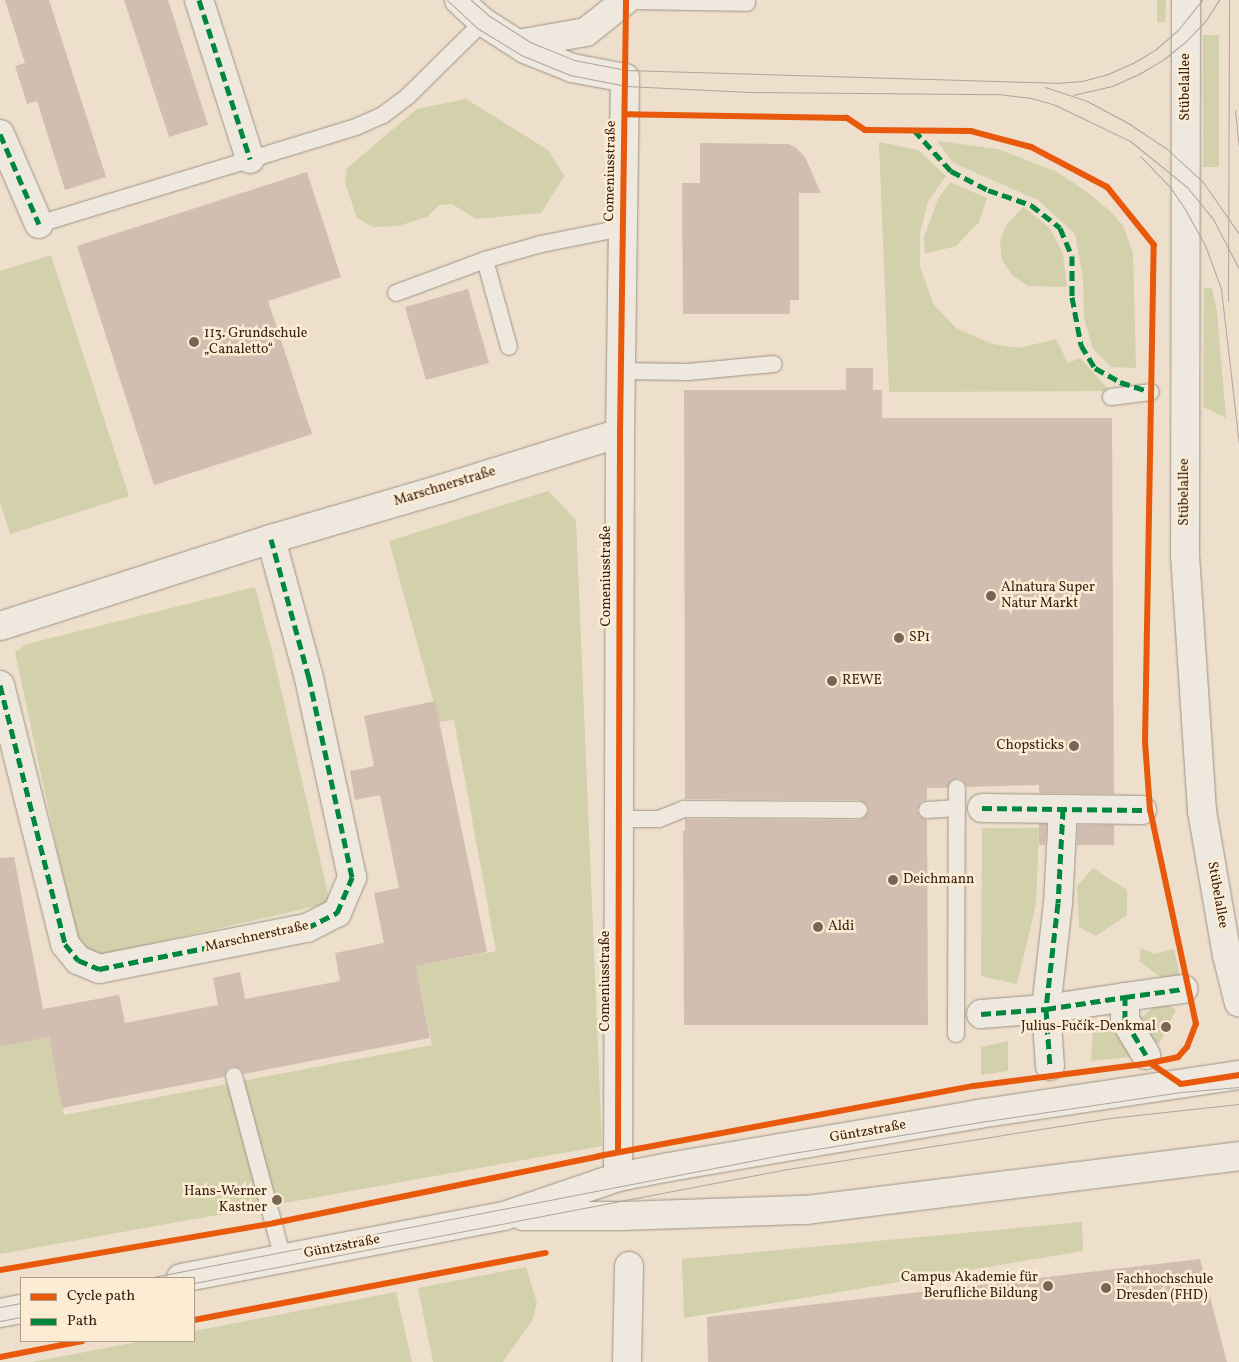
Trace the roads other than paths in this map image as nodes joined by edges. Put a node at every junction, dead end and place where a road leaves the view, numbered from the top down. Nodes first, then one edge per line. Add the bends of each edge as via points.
1 (199, 0) edge
2 (459, 0) edge
3 (626, 0) edge
4 (1186, 0) edge
5 (747, 3) dead end
6 (483, 22) junction
7 (518, 44) junction
8 (0, 134) edge
9 (250, 159) junction
10 (39, 224) joint
11 (622, 228) junction
12 (485, 260) junction
13 (396, 293) dead end
14 (510, 347) dead end
15 (774, 364) dead end
16 (620, 371) junction
17 (1151, 392) dead end
18 (1111, 397) dead end
19 (620, 432) junction
20 (271, 539) junction
21 (0, 626) edge
22 (0, 685) edge
23 (957, 788) dead end
24 (969, 808) junction
25 (1063, 809) junction
26 (859, 810) dead end
27 (927, 810) dead end
28 (1142, 810) dead end
29 (619, 819) junction
30 (1183, 990) dead end
31 (1236, 991) edge
32 (1125, 997) junction
33 (1046, 1009) junction
34 (981, 1014) dead end
35 (956, 1034) dead end
36 (1146, 1054) dead end
37 (1050, 1066) dead end
38 (1239, 1075) edge
39 (234, 1076) dead end
40 (1239, 1156) edge
41 (618, 1177) junction
42 (504, 1216) junction
43 (283, 1259) junction
44 (629, 1266) dead end
45 (185, 1277) edge
46 (20, 1309) edge
47 (0, 1313) edge
48 (627, 1362) edge

1 - 9 street
2 - 6 street
3 - 5 lane
3 - 7 street via 586,32
4 - 31 street, Stübelallee via 1185,555 1202,811
6 - 7 street
6 - 9 lane via 408,96 383,114 356,127
7 - 11 street, Comeniusstraße via 572,68 626,78
8 - 10 street
9 - 10 lane
11 - 12 lane via 541,244
11 - 16 street, Comeniusstraße
12 - 13 lane
12 - 14 lane
15 - 16 lane via 688,372
16 - 19 street, Comeniusstraße
17 - 18 lane
19 - 20 street, Marschnerstraße
19 - 29 street, Comeniusstraße
20 - 21 street, Marschnerstraße
20 - 22 street, Marschnerstraße via 310,678 352,878 337,913 307,928 99,969 78,960 65,944
23 - 24 lane
24 - 25 street
24 - 27 lane
24 - 35 lane
25 - 28 street
25 - 33 street via 1058,903
26 - 29 lane via 684,809 659,819
29 - 41 street, Comeniusstraße
30 - 32 street
32 - 33 street
32 - 36 street via 1126,1020
33 - 34 street
33 - 37 street
38 - 41 street, Güntzstraße via 978,1114
39 - 43 lane
40 - 42 street, Güntzstraße via 807,1210
41 - 42 street, Güntzstraße
42 - 43 street, Güntzstraße
43 - 45 street, Güntzstraße
44 - 48 street
46 - 47 street

